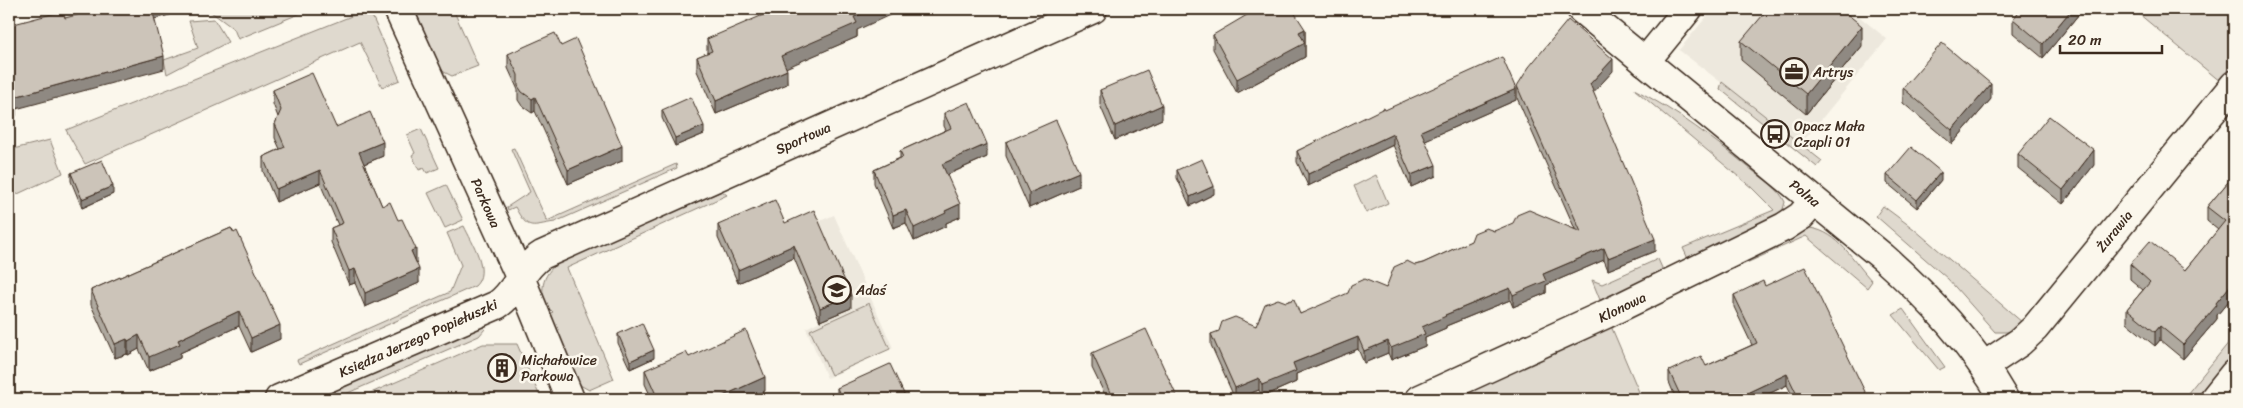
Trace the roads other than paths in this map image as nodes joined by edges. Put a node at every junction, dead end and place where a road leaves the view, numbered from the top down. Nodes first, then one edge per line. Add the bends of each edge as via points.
1 (398, 9) edge
2 (1093, 9) edge
3 (1581, 9) edge
4 (1688, 9) edge
5 (1645, 62) junction
6 (2234, 85) edge
7 (1814, 201) junction
8 (520, 277) junction
9 (1984, 366) junction
10 (2234, 374) edge
11 (279, 399) edge
12 (570, 399) edge
13 (1420, 399) edge
14 (2004, 399) edge
15 (2214, 399) edge

1 - 8 street, Parkowa
2 - 8 street, Sportowa via 542,255
3 - 5 street, Polna
4 - 5 street
5 - 7 street, Polna
6 - 9 street, Żurawia via 2035,328
7 - 9 street, Polna via 1883,256 1924,295
7 - 13 street, Klonowa via 1801,216 1784,227 1606,314
8 - 11 street, Księdza Jerzego Popiełuszki via 496,305
8 - 12 street, Parkowa
9 - 14 street, Polna
10 - 15 street

